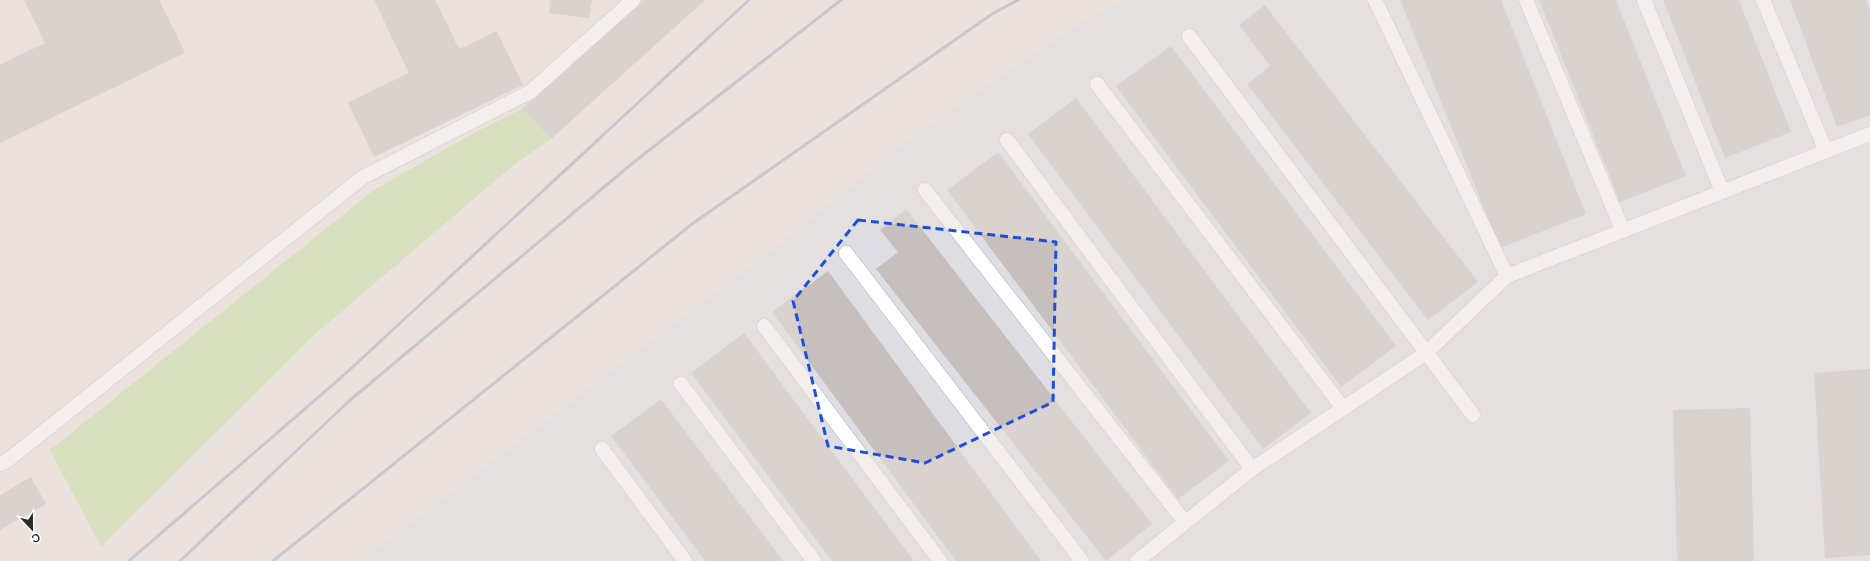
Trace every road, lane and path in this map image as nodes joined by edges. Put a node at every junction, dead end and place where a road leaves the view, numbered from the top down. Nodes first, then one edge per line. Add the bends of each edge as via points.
1 (633, 0) edge
2 (1375, 0) edge
3 (1526, 0) edge
4 (1644, 0) edge
5 (1764, 0) edge
6 (1189, 36) dead end
7 (1096, 84) dead end
8 (1870, 134) edge
9 (1007, 140) dead end
10 (1826, 150) junction
11 (925, 190) dead end
12 (1722, 191) junction
13 (1623, 231) junction
14 (846, 253) dead end
15 (1506, 276) junction
16 (764, 326) dead end
17 (1426, 353) junction
18 (681, 384) dead end
19 (1343, 408) junction
20 (1473, 416) dead end
21 (602, 449) dead end
22 (0, 464) edge
23 (1252, 469) junction
24 (1185, 522) junction
25 (685, 561) edge
26 (814, 561) edge
27 (940, 561) edge
28 (1082, 561) edge
29 (1137, 561) edge

1 - 22 lane via 530,92 363,177
2 - 15 lane
3 - 13 lane
4 - 12 lane
5 - 10 lane
6 - 17 lane
7 - 19 lane
8 - 10 lane
9 - 23 lane
10 - 12 lane
11 - 24 lane
12 - 13 lane
13 - 15 lane
14 - 28 lane
15 - 17 lane
16 - 27 lane
17 - 19 lane
17 - 20 lane
18 - 26 lane
19 - 23 lane
21 - 25 lane
23 - 24 lane
24 - 29 lane

